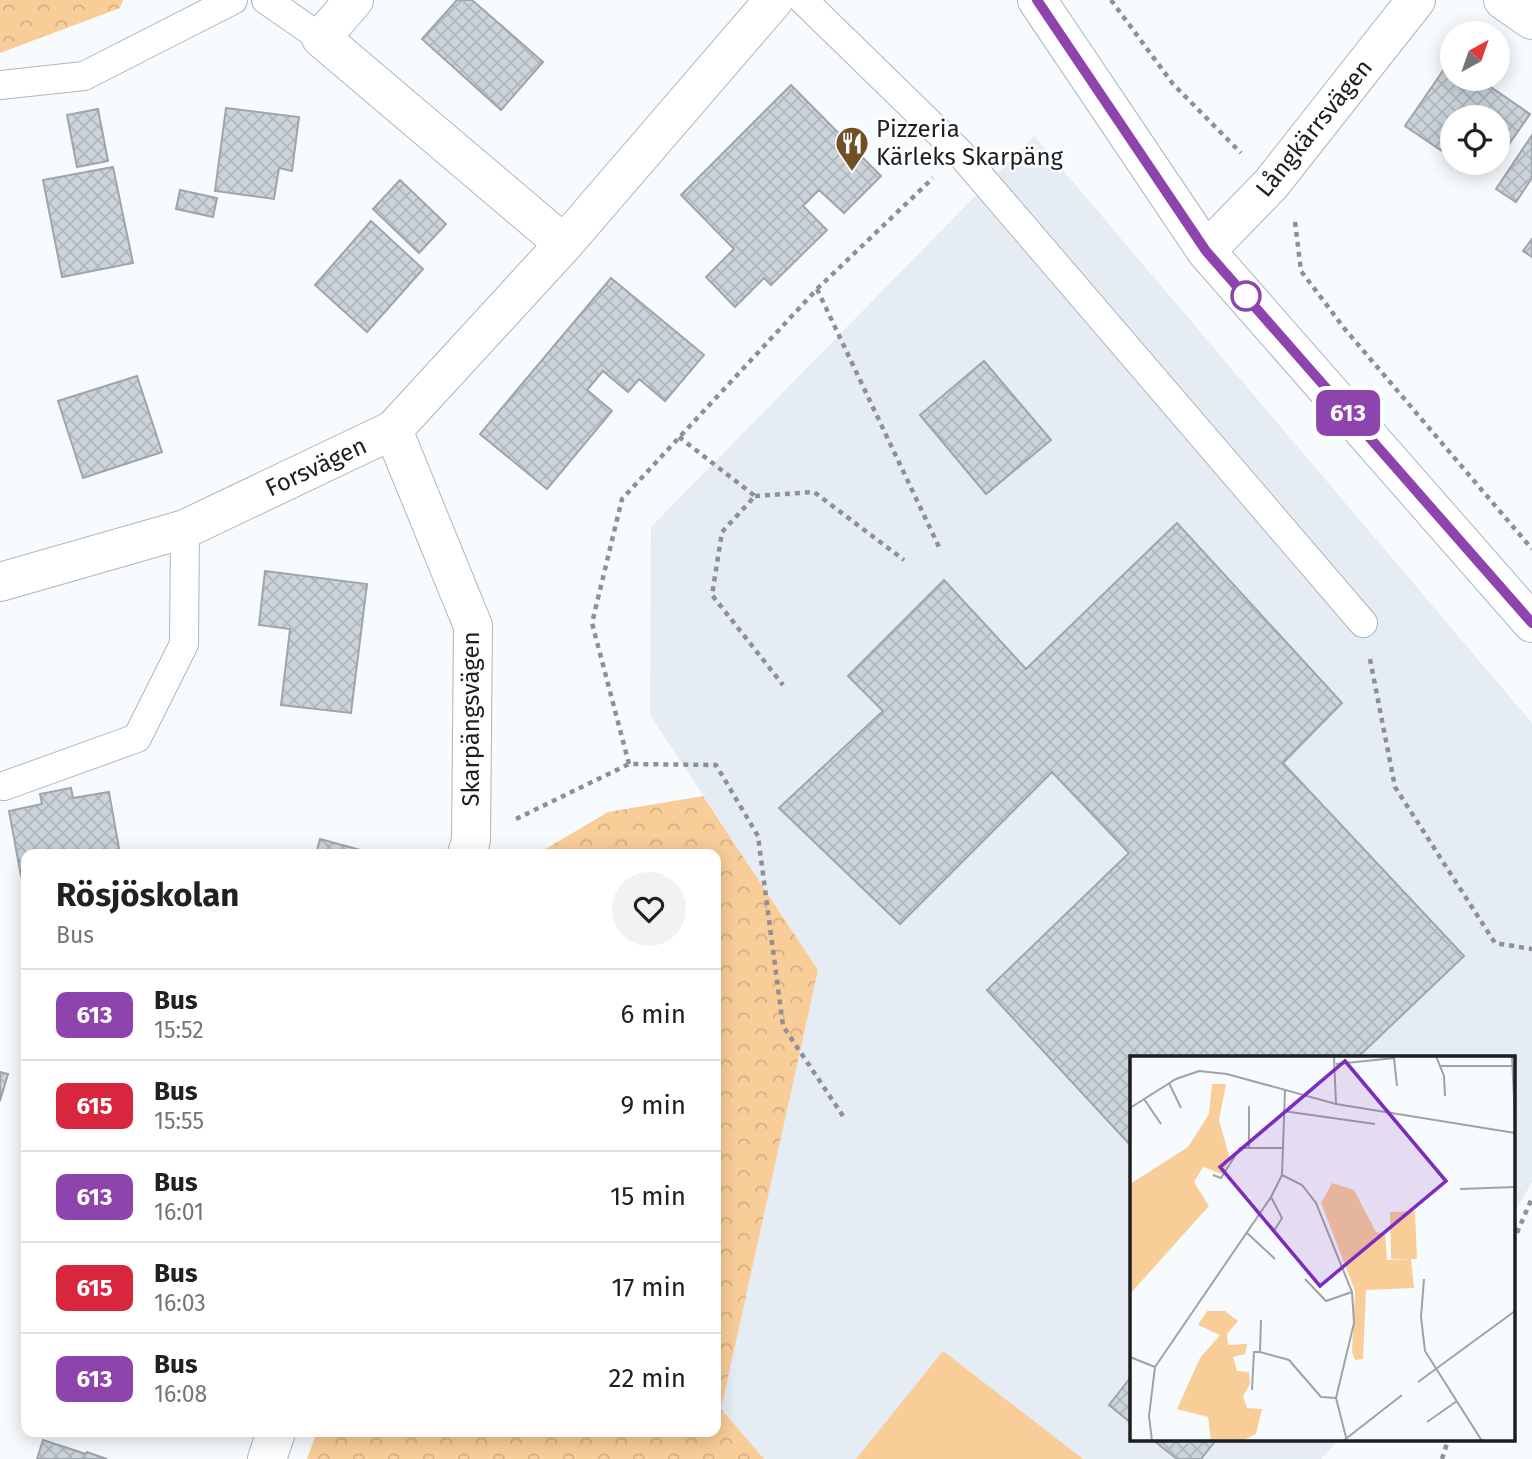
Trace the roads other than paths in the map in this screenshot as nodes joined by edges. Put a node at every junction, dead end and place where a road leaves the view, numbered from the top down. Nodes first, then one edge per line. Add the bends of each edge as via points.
1 (233, 0) edge
2 (266, 0) edge
3 (354, 0) edge
4 (774, 0) edge
5 (803, 0) edge
6 (1037, 0) edge
7 (1416, 0) edge
8 (1503, 0) edge
9 (1532, 20) edge
10 (321, 38) junction
11 (0, 85) edge
12 (564, 244) junction
13 (1206, 251) junction
14 (393, 430) junction
15 (185, 529) junction
16 (0, 582) edge
17 (1363, 623) road end
18 (1532, 623) edge
19 (4, 786) dead end
20 (469, 847) edge
21 (274, 1437) edge
22 (267, 1459) edge

1 - 11 lane via 84,76
2 - 10 lane
3 - 10 street
4 - 12 street, Forsvägen
5 - 17 lane via 960,153
6 - 13 street
7 - 13 street, Långkärrsvägen via 1271,184
8 - 9 street
10 - 12 street
12 - 14 street, Forsvägen
13 - 18 street
14 - 15 street, Forsvägen
14 - 20 street, Skarpängsvägen via 473,626
15 - 16 street, Forsvägen
15 - 19 lane via 184,644 137,738
21 - 22 street

